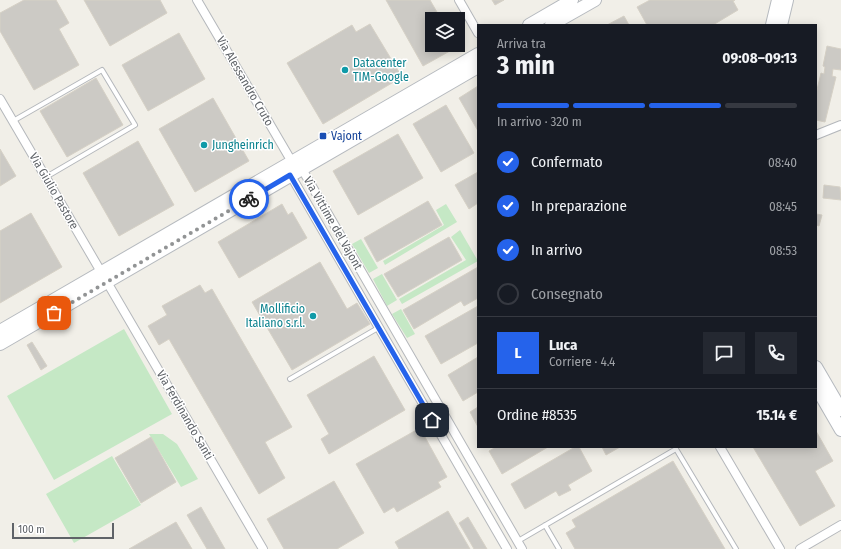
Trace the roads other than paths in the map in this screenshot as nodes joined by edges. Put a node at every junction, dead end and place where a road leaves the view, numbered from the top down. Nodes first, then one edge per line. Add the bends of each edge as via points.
1 (197, 0) edge
2 (459, 0) edge
3 (572, 0) edge
4 (594, 0) edge
5 (778, 0) edge
6 (788, 0) edge
7 (531, 24) edge
8 (553, 24) edge
9 (780, 24) edge
10 (477, 31) edge
11 (477, 55) edge
12 (477, 68) edge
13 (0, 99) edge
14 (386, 114) junction
15 (13, 121) junction
16 (841, 125) edge
17 (817, 135) edge
18 (297, 165) junction
19 (290, 175) junction
20 (46, 178) junction
21 (183, 231) junction
22 (355, 261) junction
23 (344, 268) junction
24 (104, 277) junction
25 (379, 328) junction
26 (0, 331) edge
27 (0, 344) edge
28 (817, 369) edge
29 (290, 379) dead end
30 (817, 389) edge
31 (841, 410) edge
32 (841, 430) edge
33 (677, 448) edge
34 (721, 448) edge
35 (481, 479) junction
36 (470, 485) junction
37 (545, 525) junction
38 (841, 525) edge
39 (517, 541) junction
40 (507, 548) edge
41 (777, 548) edge
42 (263, 549) edge
43 (522, 549) edge
44 (559, 549) edge
45 (736, 549) edge
46 (800, 549) edge

1 - 18 street, Via Alessandro Cruto
2 - 10 street
3 - 7 street
4 - 8 street
5 - 9 street
6 - 9 street
11 - 14 street
12 - 14 street
13 - 15 street, Via Giulio Pastore
14 - 18 street
15 - 20 street, Via Giulio Pastore
15 - 20 lane via 102,70 135,125
16 - 17 street
18 - 19 street
18 - 21 street
18 - 22 street, Via Vittime del Vajont
19 - 21 street
19 - 23 street, Via Vittime del Vajont
20 - 24 street, Via Giulio Pastore
21 - 24 street
22 - 23 street
22 - 35 street, Via Vittime del Vajont
23 - 25 street, Via Vittime del Vajont
24 - 26 street
24 - 27 street
24 - 42 street, Via Ferdinando Santi
25 - 29 lane
25 - 36 street, Via Vittime del Vajont
28 - 31 street
30 - 32 street
33 - 37 lane
33 - 45 lane
34 - 41 street
35 - 36 street
35 - 39 street, Via Vittime del Vajont
36 - 40 street, Via Vittime del Vajont
37 - 39 lane
37 - 44 lane
38 - 46 street
39 - 40 street
39 - 43 street, Via Vittime del Vajont

